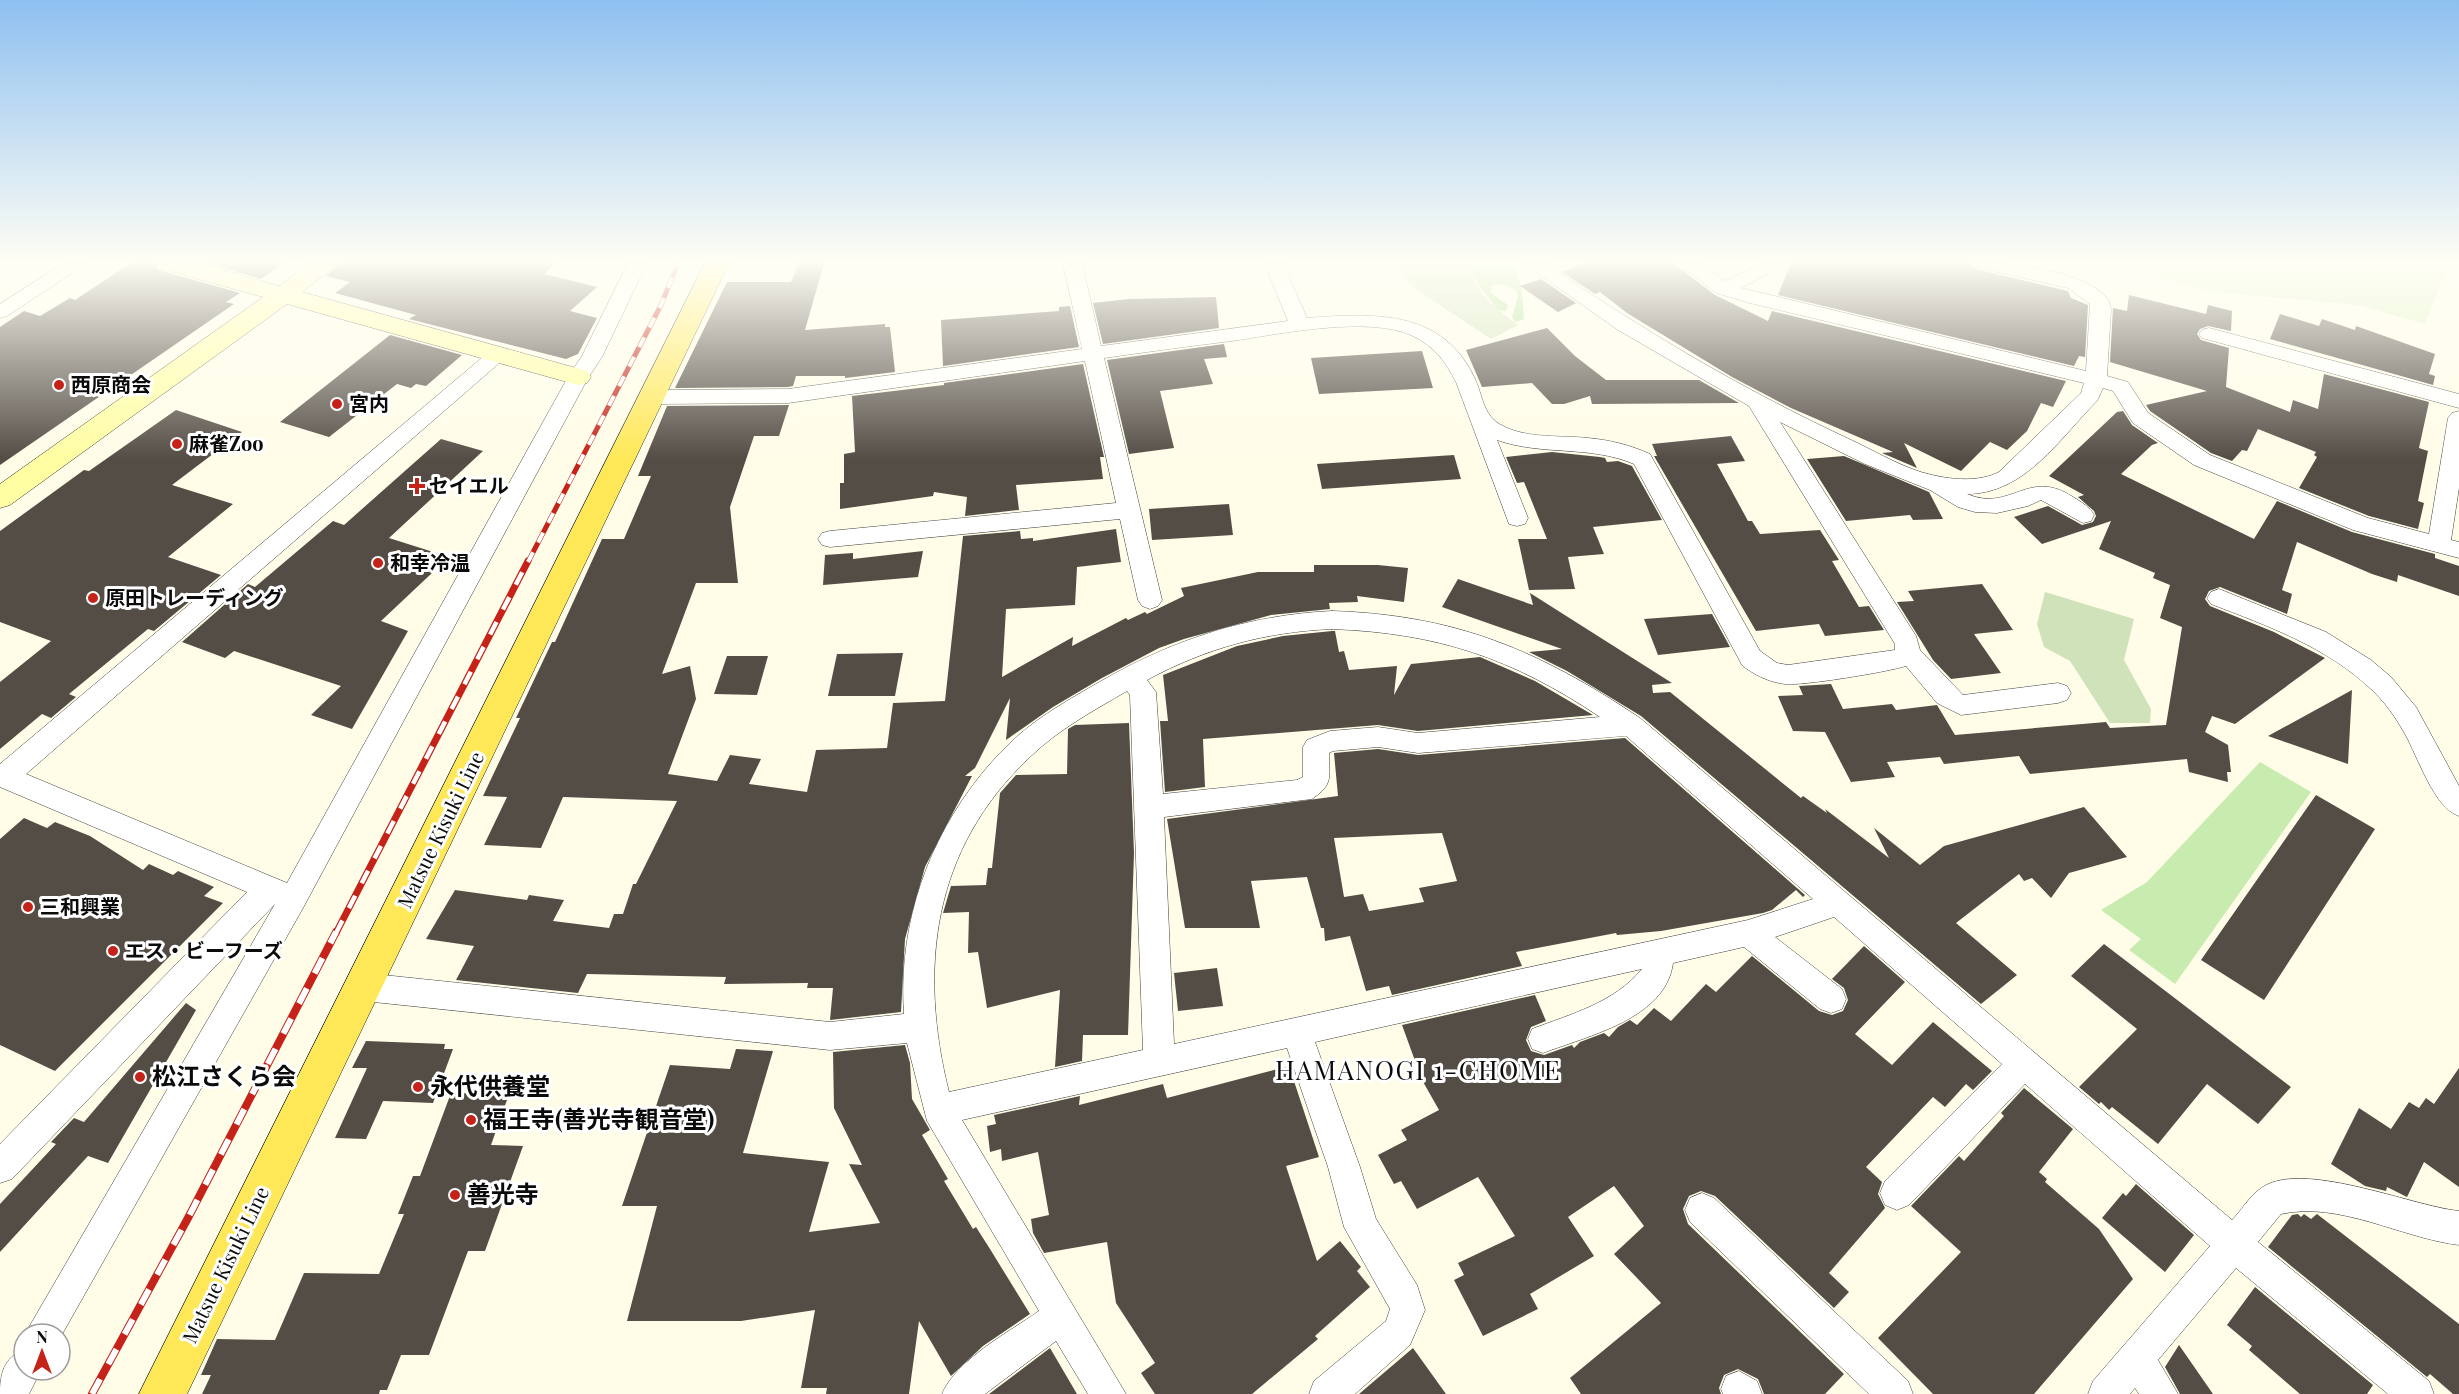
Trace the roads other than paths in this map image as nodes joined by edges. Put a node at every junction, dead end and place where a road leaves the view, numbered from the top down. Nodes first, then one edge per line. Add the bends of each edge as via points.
1 (238, 328) edge
2 (399, 328) edge
3 (606, 328) edge
4 (686, 328) edge
5 (1085, 328) edge
6 (1286, 328) edge
7 (1403, 328) edge
8 (1630, 328) edge
9 (1880, 328) edge
10 (2098, 328) edge
11 (2209, 334) dead end
12 (496, 356) junction
13 (1091, 356) junction
14 (578, 377) junction
15 (2096, 379) junction
16 (654, 397) junction
17 (2459, 401) edge
18 (1757, 402) junction
19 (2459, 418) edge
20 (1479, 420) junction
21 (2456, 447) edge
22 (1937, 484) junction
23 (0, 498) edge
24 (1128, 510) junction
25 (2083, 515) dead end
26 (1517, 518) dead end
27 (830, 538) dead end
28 (2449, 547) edge
29 (2219, 598) dead end
30 (1150, 600) dead end
31 (1908, 655) junction
32 (1130, 677) junction
33 (2058, 693) dead end
34 (1631, 725) junction
35 (2, 776) edge
36 (2459, 805) edge
37 (1150, 807) junction
38 (281, 894) junction
39 (1837, 904) junction
40 (1748, 933) junction
41 (1653, 952) junction
42 (364, 987) junction
43 (1831, 999) dead end
44 (920, 1027) junction
45 (1296, 1031) junction
46 (1543, 1039) dead end
47 (1159, 1062) junction
48 (2023, 1064) junction
49 (939, 1110) junction
50 (0, 1167) edge
51 (1897, 1193) dead end
52 (1702, 1210) dead end
53 (2459, 1228) edge
54 (2234, 1244) junction
55 (1061, 1316) junction
56 (49, 1322) edge
57 (2136, 1359) junction
58 (162, 1394) edge
59 (960, 1394) edge
60 (1108, 1394) edge
61 (1327, 1394) edge
62 (1895, 1394) edge
63 (2106, 1394) edge
64 (2160, 1394) edge
65 (2416, 1394) edge

1 - 23 street
2 - 12 street
3 - 14 street
4 - 16 main road, Matsue Kisuki Line
5 - 13 street
6 - 13 street
7 - 20 street via 1433,337 1448,349 1459,364
8 - 18 street
9 - 15 street
10 - 15 street
11 - 17 street
12 - 14 street
12 - 35 street
13 - 16 street via 788,396
13 - 24 street
14 - 38 street
15 - 22 street via 2090,396 2004,479 1987,484
15 - 28 street via 2121,387 2140,418 2202,460 2361,524
16 - 42 main road, Matsue Kisuki Line
18 - 22 street
18 - 31 street via 1907,643
19 - 21 street
20 - 26 street
20 - 31 street via 1505,435 1615,449 1642,459 1751,658 1770,673 1788,675 1893,661
21 - 28 street
22 - 25 street via 1959,502 1982,504 2016,502 2041,492
24 - 27 street
24 - 30 street
29 - 36 street via 2308,633 2378,681 2401,705
31 - 33 street via 1923,663 1947,698 1961,705
32 - 34 street via 1205,640 1254,626 1359,620 1459,636 1508,653 1560,678
32 - 37 street via 1143,692
32 - 44 street via 1051,724 1005,766 967,813 929,900 919,965
34 - 37 street via 1418,743 1378,737 1330,741 1316,747 1316,782 1302,791
34 - 39 street
35 - 38 street
37 - 47 street
38 - 50 street
38 - 56 street
39 - 40 street
39 - 48 street
40 - 41 street
40 - 43 street
41 - 45 street
41 - 46 street via 1659,964 1657,972 1644,991 1628,1004
42 - 44 street via 830,1036
42 - 58 main road, Matsue Kisuki Line
44 - 49 street
45 - 47 street
45 - 61 street via 1361,1227 1405,1297 1408,1310 1398,1333
47 - 49 street
48 - 51 street
48 - 54 street
49 - 55 street
52 - 62 street
53 - 54 street via 2412,1221 2329,1197 2289,1194 2272,1200
54 - 57 street
54 - 65 street
55 - 59 street
55 - 60 street
57 - 63 street
57 - 64 street

